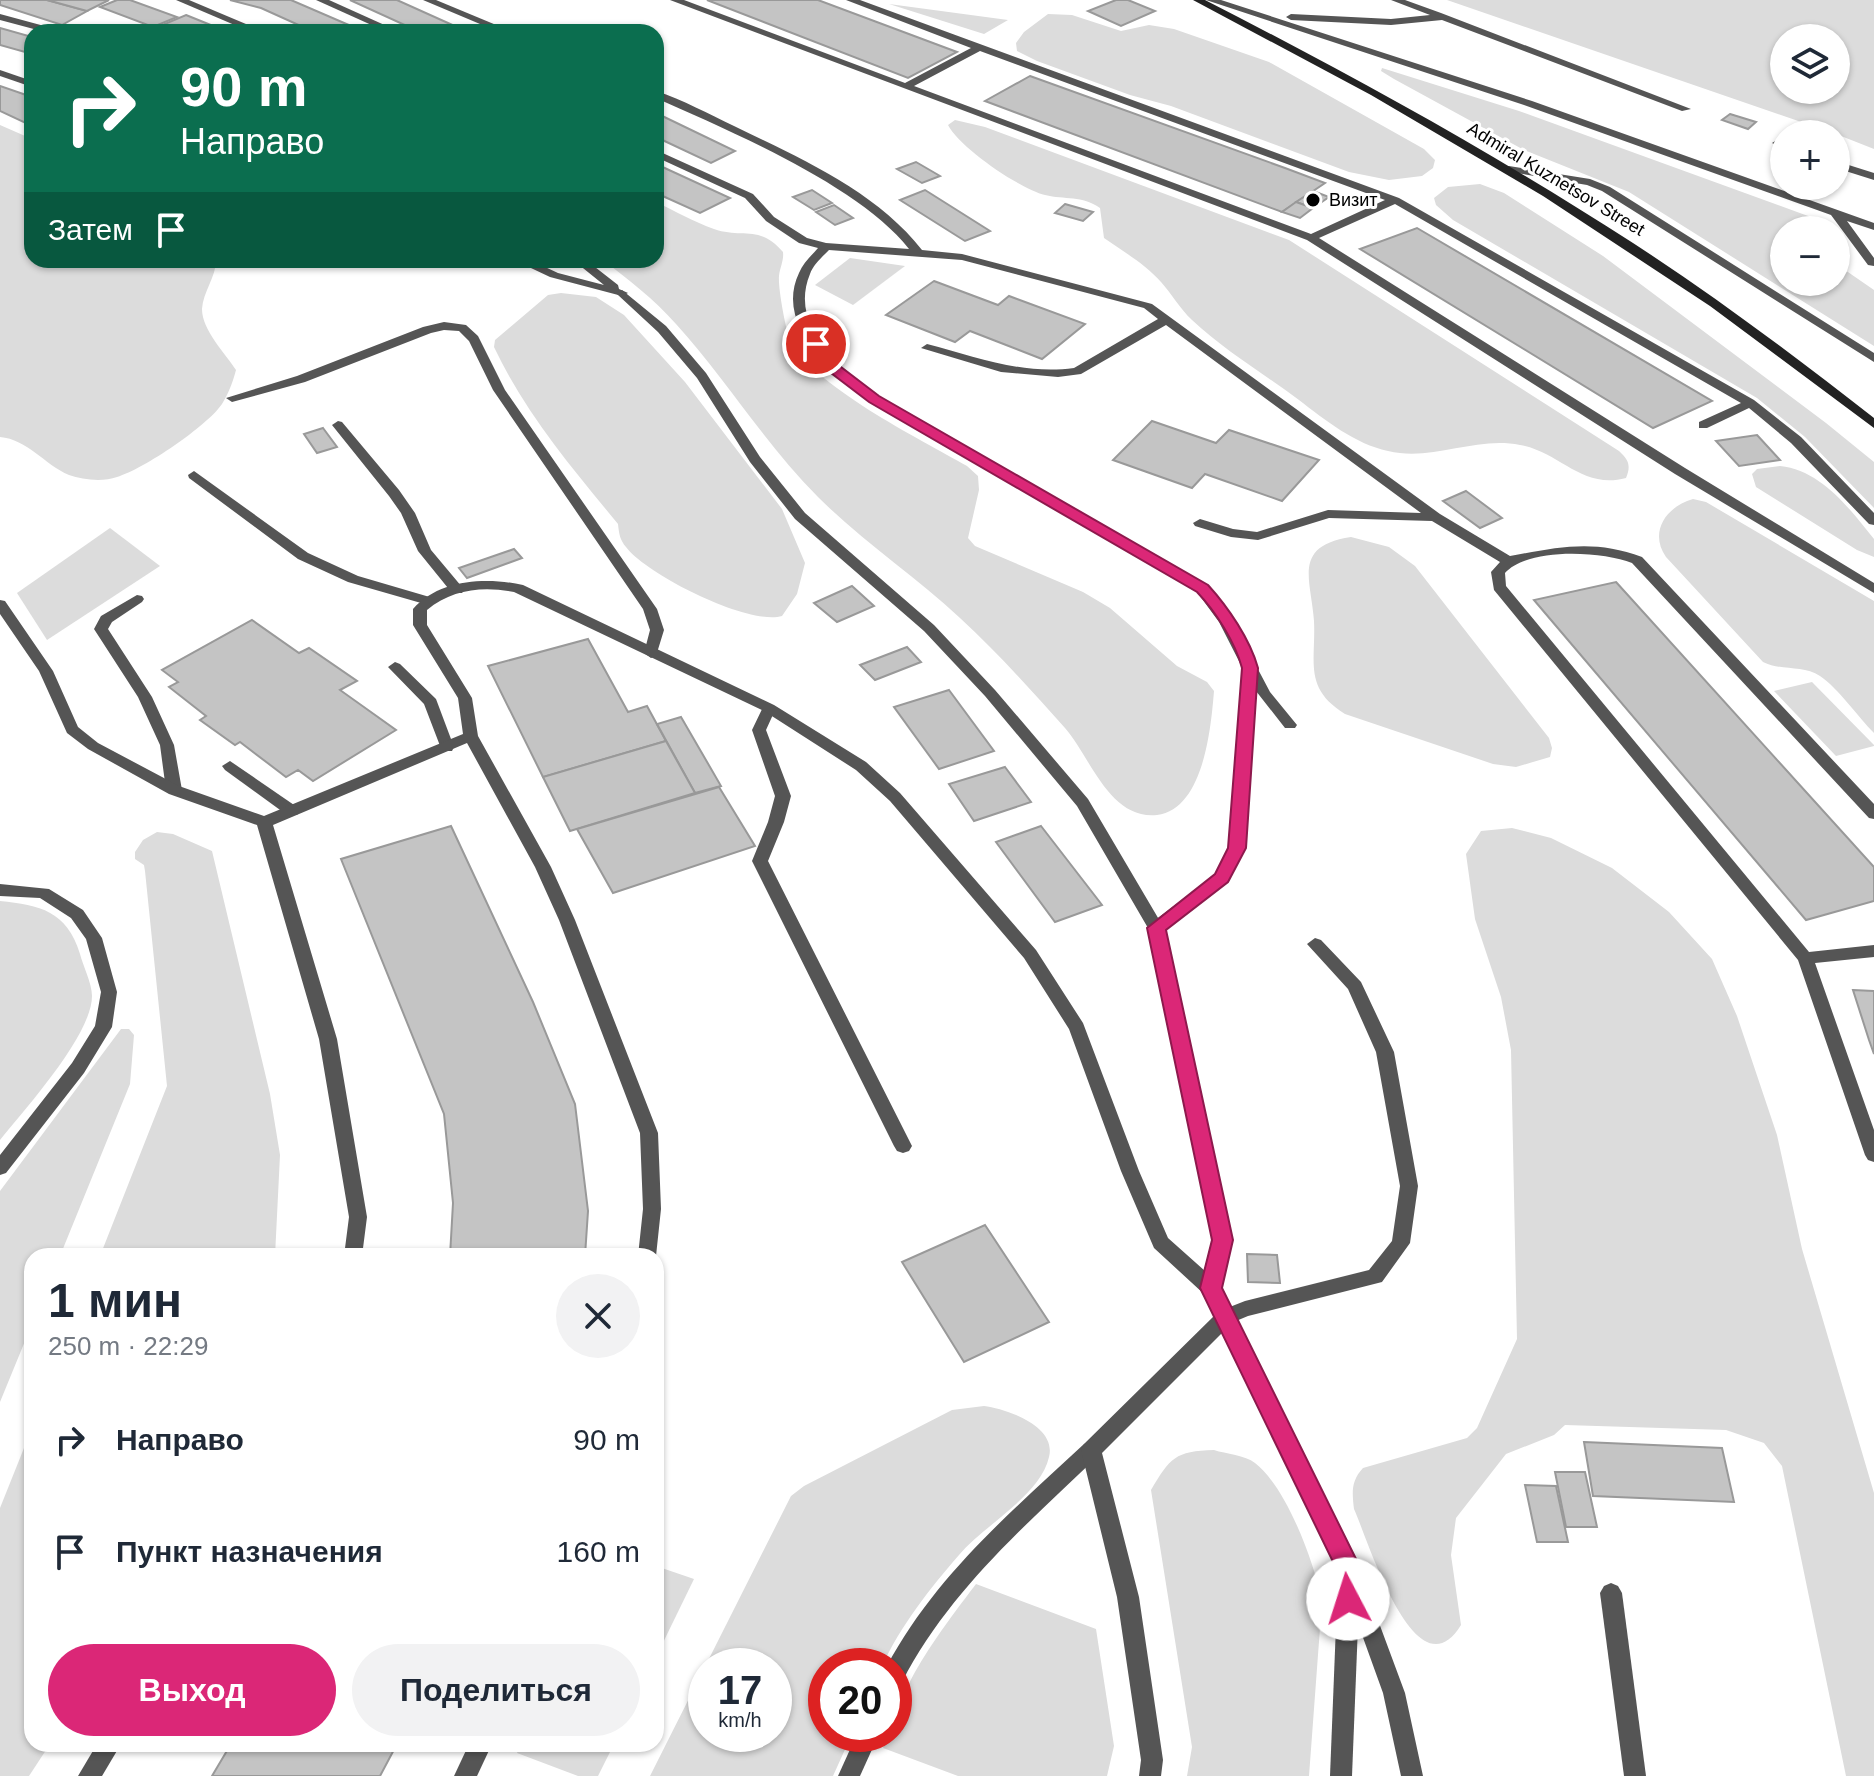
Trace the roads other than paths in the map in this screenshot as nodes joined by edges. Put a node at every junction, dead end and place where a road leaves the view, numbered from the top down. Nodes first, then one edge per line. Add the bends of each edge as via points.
1 (181, 0) edge
2 (321, 0) edge
3 (428, 0) edge
4 (675, 0) edge
5 (851, 0) edge
6 (1198, 0) edge
7 (1211, 0) edge
8 (1396, 0) edge
9 (1257, 13) junction
10 (0, 17) edge
11 (1443, 17) junction
12 (26, 24) edge
13 (240, 24) edge
14 (376, 24) edge
15 (488, 24) edge
16 (980, 47) junction
17 (0, 73) edge
18 (24, 81) edge
19 (905, 87) junction
20 (664, 98) edge
21 (1686, 109) dead end
22 (664, 157) edge
23 (1509, 169) junction
24 (1850, 169) edge
25 (1874, 177) edge
26 (1395, 200) junction
27 (1835, 213) junction
28 (1874, 227) edge
29 (1311, 238) junction
30 (826, 246) junction
31 (918, 253) junction
32 (1872, 263) dead end
33 (538, 268) edge
34 (589, 268) edge
35 (622, 293) junction
36 (1165, 320) junction
37 (927, 348) dead end
38 (1874, 358) edge
39 (232, 398) dead end
40 (1750, 403) junction
41 (1874, 424) edge
42 (338, 425) dead end
43 (1703, 425) dead end
44 (194, 475) dead end
45 (1435, 517) junction
46 (1874, 521) edge
47 (1200, 523) dead end
48 (1508, 561) junction
49 (1874, 589) edge
50 (457, 590) junction
51 (137, 599) dead end
52 (428, 601) junction
53 (0, 604) edge
54 (651, 653) junction
55 (395, 667) dead end
56 (1250, 668) junction
57 (769, 708) junction
58 (1290, 725) dead end
59 (471, 736) junction
60 (447, 747) junction
61 (230, 766) dead end
62 (174, 790) junction
63 (292, 811) junction
64 (1874, 814) edge
65 (264, 822) junction
66 (0, 890) edge
67 (1156, 928) junction
68 (1315, 944) dead end
69 (1874, 951) edge
70 (1805, 958) junction
71 (903, 1146) dead end
72 (1874, 1155) edge
73 (0, 1168) edge
74 (354, 1248) edge
75 (648, 1248) edge
76 (1211, 1288) junction
77 (1224, 1318) junction
78 (1091, 1450) junction
79 (1349, 1569) junction
80 (1611, 1593) dead end
81 (907, 1648) edge
82 (105, 1752) edge
83 (477, 1752) edge
84 (860, 1752) edge
85 (89, 1776) edge
86 (465, 1776) edge
87 (849, 1776) edge
88 (1150, 1776) edge
89 (1341, 1776) edge
90 (1412, 1776) edge
91 (1635, 1776) edge

1 - 13 street
2 - 14 street
3 - 15 street
4 - 19 street
5 - 16 street
6 - 23 main road, Admiral Kuznetsov Street
7 - 9 street
8 - 11 street
9 - 11 street via 1362,22
9 - 27 street
10 - 12 street
11 - 21 street
16 - 19 street
16 - 26 street
17 - 18 street
19 - 29 street
20 - 31 street via 769,147 850,195 904,232
22 - 30 street via 749,196 787,233
23 - 38 street via 1606,189
23 - 41 main road, Admiral Kuznetsov Street via 1635,247
24 - 25 street
26 - 29 street
26 - 40 street
27 - 28 street
27 - 32 street
29 - 49 street
30 - 31 street
30 - 56 street via 803,273 800,315 836,370 874,399 1202,589 1216,603
31 - 36 street via 962,257 1148,306
33 - 35 street
34 - 35 street
35 - 67 street via 702,376 755,459 800,516 929,628 1042,752 1083,803
36 - 37 street via 1064,374 1012,370
36 - 45 street
39 - 54 street via 301,379 427,330 462,328 650,609 657,630
40 - 43 street
40 - 46 street via 1796,440
42 - 50 street via 401,503 425,551
44 - 52 street via 303,556 353,579
45 - 47 street via 1328,514 1258,536
45 - 48 street
48 - 64 street via 1586,546 1637,560
48 - 70 street via 1498,572 1499,587
50 - 52 street
50 - 54 street via 497,583 518,588
51 - 62 street via 106,619 101,629 145,697 167,745
52 - 59 street via 420,609 420,625 465,698
53 - 62 street via 46,671 72,730
54 - 57 street
55 - 60 street via 431,702
56 - 58 street via 1261,693
56 - 67 street via 1237,848 1222,878
57 - 71 street via 759,730 783,796 760,861
57 - 76 street via 848,757 895,797 1030,954 1077,1028 1161,1243
59 - 60 street
59 - 75 street via 543,867 649,1133
60 - 63 street
61 - 63 street
62 - 65 street
63 - 65 street
65 - 74 street via 328,1039 358,1217
66 - 73 street via 43,893 77,914 94,938 109,992 103,1027 78,1068
67 - 76 street via 1222,1240
68 - 77 street via 1355,986 1385,1052 1409,1186 1401,1243 1375,1276
69 - 70 street
70 - 72 street
76 - 77 street
77 - 78 street
77 - 79 street
78 - 81 street via 973,1562
78 - 88 street via 1128,1597
79 - 89 street
79 - 90 street via 1394,1693
80 - 91 street
82 - 85 street
83 - 86 street
84 - 87 street

